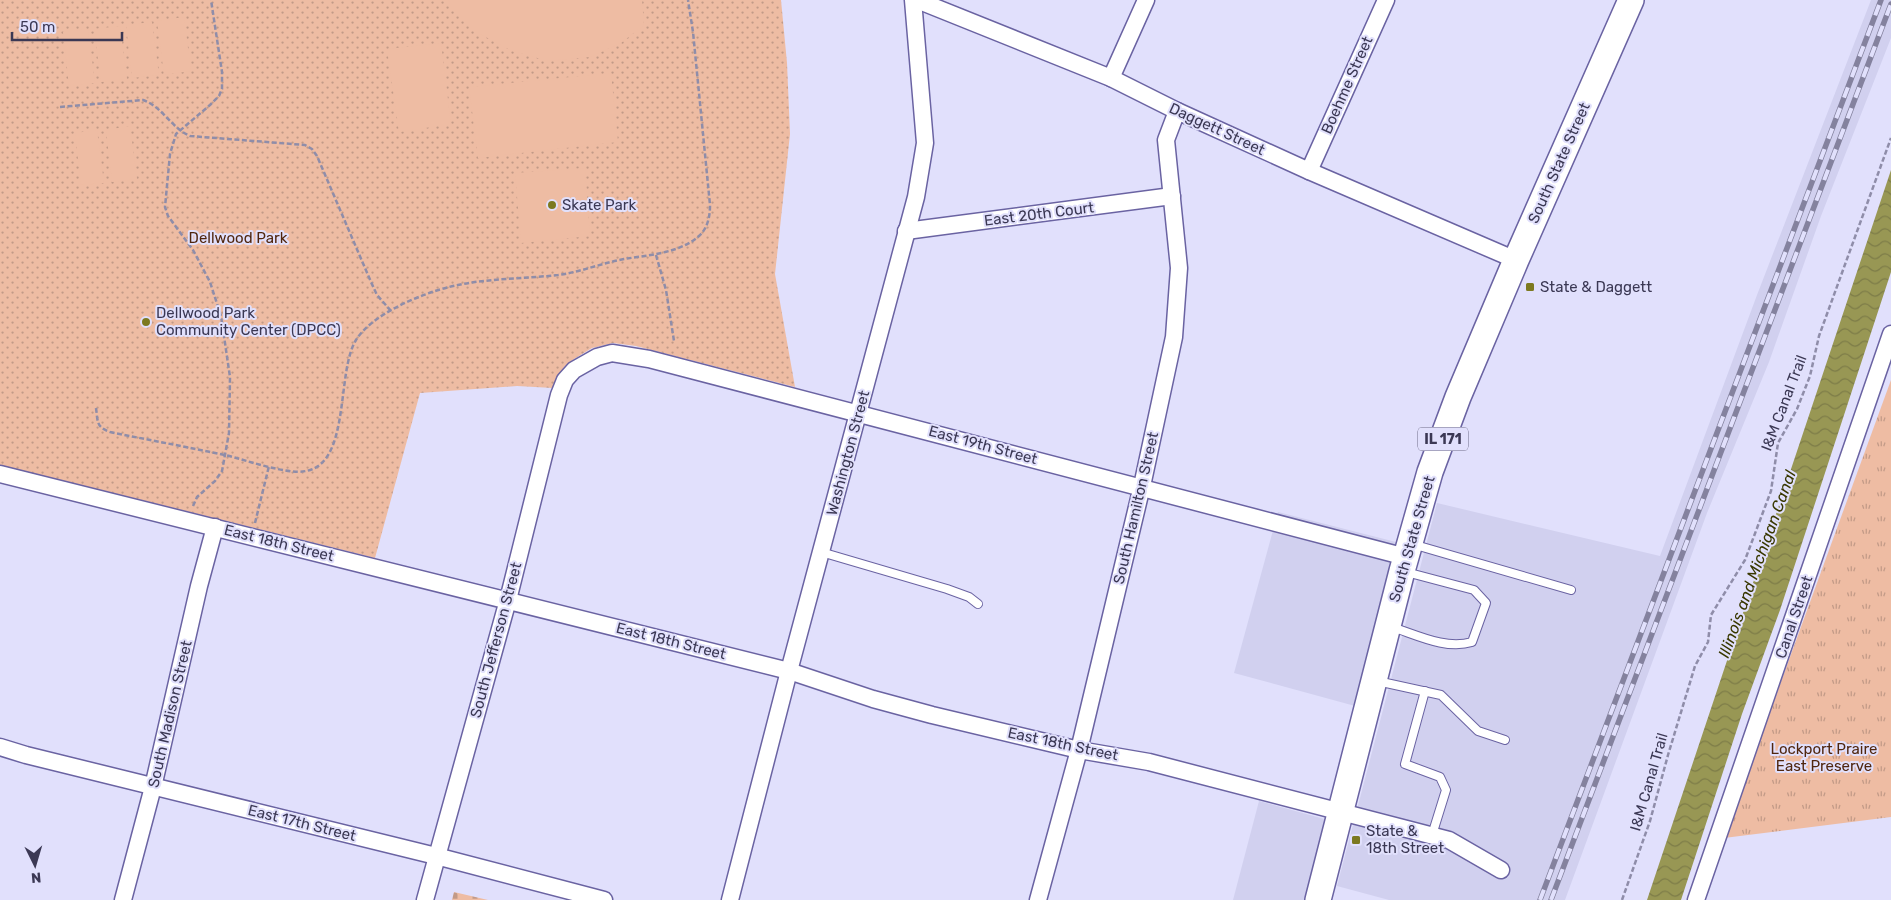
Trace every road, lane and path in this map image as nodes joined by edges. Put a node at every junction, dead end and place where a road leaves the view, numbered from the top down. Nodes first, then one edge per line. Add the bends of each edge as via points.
1 (211, 0) edge
2 (688, 0) edge
3 (913, 0) edge
4 (917, 0) edge
5 (1146, 0) edge
6 (1386, 0) edge
7 (1631, 0) edge
8 (1111, 78) junction
9 (60, 108) dead end
10 (1177, 111) junction
11 (179, 131) junction
12 (1891, 138) edge
13 (1309, 171) junction
14 (1172, 196) junction
15 (906, 231) junction
16 (656, 254) junction
17 (1516, 260) junction
18 (391, 310) junction
19 (1891, 334) edge
20 (674, 341) dead end
21 (565, 380) joint
22 (96, 408) dead end
23 (859, 412) junction
24 (226, 455) junction
25 (269, 466) junction
26 (0, 474) edge
27 (1142, 486) junction
28 (190, 521) junction
29 (215, 527) junction
30 (252, 536) junction
31 (821, 552) junction
32 (1406, 557) junction
33 (1571, 590) dead end
34 (508, 600) junction
35 (978, 604) dead end
36 (1388, 626) junction
37 (789, 671) junction
38 (1375, 680) junction
39 (1425, 691) junction
40 (1505, 740) dead end
41 (0, 746) edge
42 (1079, 750) junction
43 (153, 786) junction
44 (1341, 813) junction
45 (1432, 836) junction
46 (436, 856) junction
47 (1501, 870) dead end
48 (123, 900) edge
49 (425, 900) edge
50 (604, 900) edge
51 (730, 900) edge
52 (1038, 900) edge
53 (1318, 900) edge
54 (1622, 900) edge
55 (1696, 900) edge

1 - 11 path via 222,90
2 - 16 path via 710,216 701,234 693,241
3 - 15 street, Washington Street via 925,143 916,197
4 - 8 street, Daggett Street
5 - 8 street
6 - 13 street, Boehme Street
7 - 17 main road, South State Street / IL 171
8 - 10 street, Daggett Street
9 - 11 path via 143,100 153,104
10 - 13 street, Daggett Street
10 - 14 street, South Hamilton Street via 1166,140
11 - 18 path via 190,136 305,145 312,149 377,295
11 - 24 path via 172,142 170,154 166,212 202,264 221,316 230,377
12 - 54 path, I&M Canal Trail via 1819,336 1810,376 1778,443 1771,491 1745,560 1712,616 1708,642 1695,666
13 - 17 street, Daggett Street
14 - 15 street, East 20th Court
14 - 27 street, South Hamilton Street via 1179,268 1174,337
15 - 23 street, Washington Street
16 - 18 path via 577,272 466,282
16 - 20 path
17 - 32 main road, South State Street / IL 171 via 1430,472
18 - 25 path via 364,330 349,353 334,444 320,466 304,472
19 - 55 street, Canal Street
21 - 23 street, East 19th Street via 579,366 612,353 650,359
21 - 34 street, South Jefferson Street
22 - 24 path via 98,425 110,432
23 - 27 street, East 19th Street
23 - 31 street, Washington Street
24 - 25 path
24 - 28 path via 222,472 197,497
25 - 30 path
26 - 28 street, East 18th Street
27 - 32 street, East 19th Street
27 - 42 street, South Hamilton Street
28 - 29 street, East 18th Street
29 - 30 street, East 18th Street
29 - 43 street, South Madison Street
30 - 34 street, East 18th Street
31 - 35 lane via 947,589
31 - 37 street, Washington Street
32 - 33 lane
32 - 36 main road, South State Street / IL 171
32 - 36 lane via 1474,590 1486,603 1472,642 1461,646
34 - 37 street, East 18th Street
34 - 46 street, South Jefferson Street
36 - 38 main road, South State Street / IL 171
37 - 42 street, East 18th Street via 873,699
37 - 51 street, Washington Street
38 - 39 lane
38 - 44 main road, South State Street / IL 171
39 - 40 lane via 1441,695 1478,731
39 - 45 lane via 1405,764 1440,777 1446,790
41 - 43 street, East 17th Street
42 - 44 street, East 18th Street via 1149,762
42 - 52 street, South Hamilton Street
43 - 46 street, East 17th Street
43 - 48 street, South Madison Street
44 - 45 street, East 18th Street
44 - 53 main road, South State Street / IL 171
45 - 47 street, East 18th Street via 1449,840
46 - 49 street, South Jefferson Street
46 - 50 street, East 17th Street

